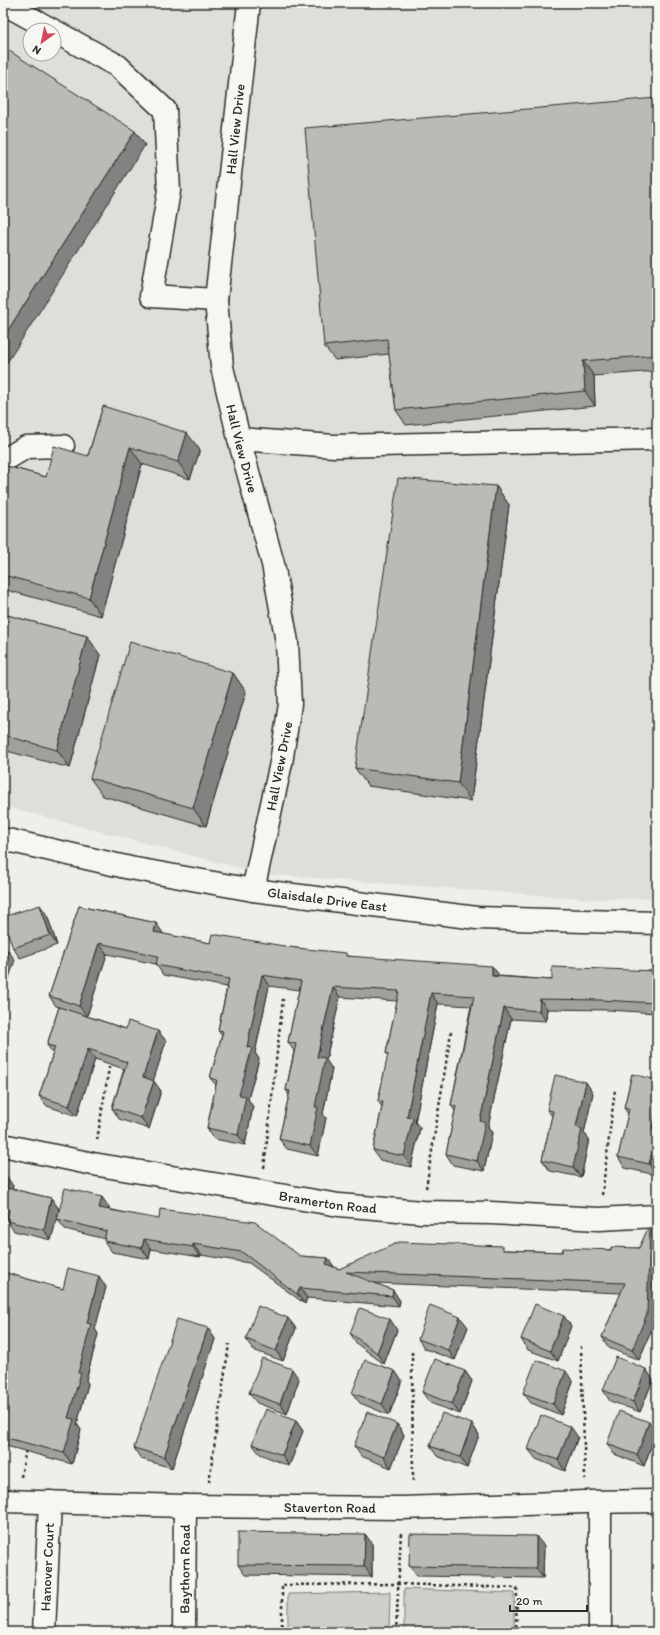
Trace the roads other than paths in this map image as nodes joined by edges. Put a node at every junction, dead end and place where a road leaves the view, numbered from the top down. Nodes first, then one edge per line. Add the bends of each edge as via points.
1 (250, 3) edge
2 (3, 4) edge
3 (36, 22) edge
4 (62, 36) edge
5 (216, 300) junction
6 (239, 439) junction
7 (657, 440) edge
8 (62, 446) dead end
9 (3, 461) edge
10 (3, 838) edge
11 (253, 890) junction
12 (657, 923) edge
13 (3, 1145) edge
14 (657, 1216) edge
15 (10, 1501) edge
16 (657, 1501) edge
17 (50, 1502) junction
18 (593, 1502) junction
19 (196, 1506) junction
20 (44, 1632) edge
21 (184, 1632) edge
22 (600, 1632) edge

1 - 5 street, Hall View Drive
2 - 3 street
4 - 5 street via 118,66 165,110 169,191 151,296
5 - 6 street, Hall View Drive via 222,367
6 - 7 street via 334,446
6 - 11 street, Hall View Drive via 273,564 287,642 290,704 281,763
8 - 9 street via 26,447
10 - 11 street, Glaisdale Drive East via 130,868
11 - 12 street, Glaisdale Drive East via 477,918
13 - 14 street, Bramerton Road via 93,1164 339,1205 422,1212 599,1219
15 - 17 street, Staverton Road
16 - 18 street, Staverton Road
17 - 19 street, Staverton Road
17 - 20 street, Hanover Court
18 - 19 street, Staverton Road via 408,1508
18 - 22 street
19 - 21 street, Baythorn Road

